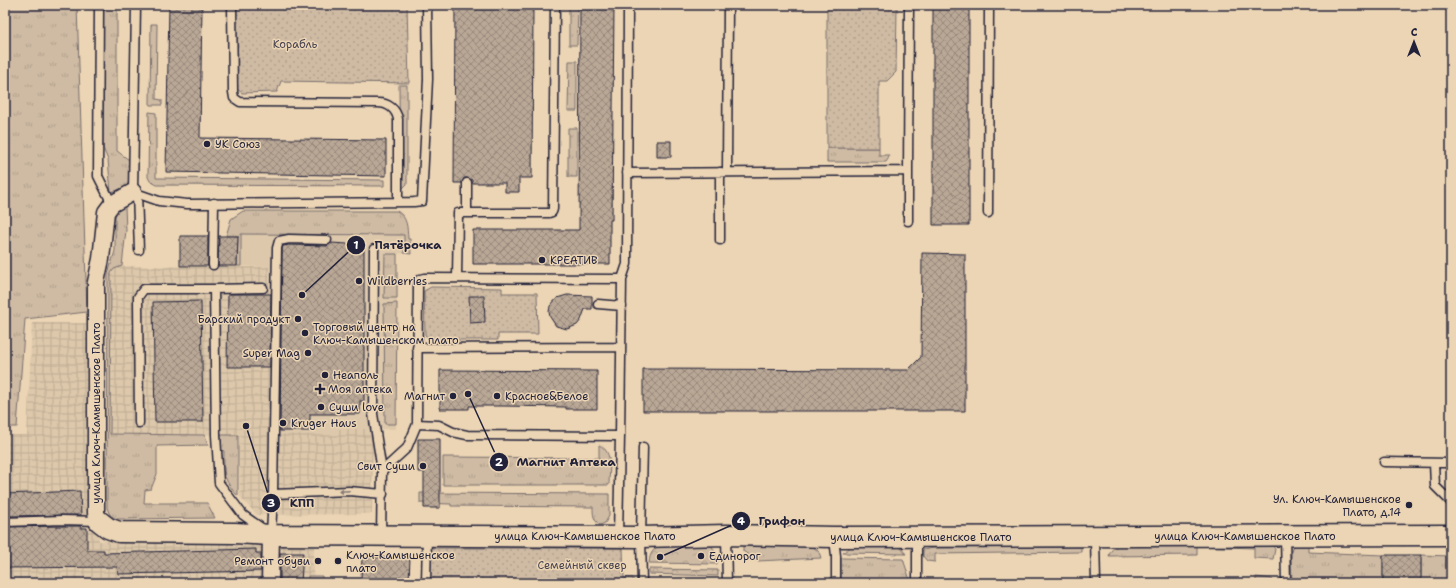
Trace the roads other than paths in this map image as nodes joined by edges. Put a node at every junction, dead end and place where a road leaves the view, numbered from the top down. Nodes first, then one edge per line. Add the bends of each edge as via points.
1 (99, 5) edge
2 (136, 5) edge
3 (232, 5) edge
4 (427, 5) edge
5 (555, 5) edge
6 (628, 5) edge
7 (728, 5) edge
8 (908, 5) edge
9 (989, 5) edge
10 (908, 171) junction
11 (724, 172) junction
12 (627, 173) junction
13 (467, 183) dead end
14 (135, 193) junction
15 (398, 202) junction
16 (214, 203) junction
17 (112, 204) junction
18 (467, 212) junction
19 (988, 213) dead end
20 (908, 221) dead end
21 (327, 240) dead end
22 (720, 240) dead end
23 (374, 249) dead end
24 (138, 250) dead end
25 (213, 265) dead end
26 (457, 278) junction
27 (622, 279) junction
28 (263, 288) dead end
29 (214, 289) junction
30 (598, 304) dead end
31 (622, 306) junction
32 (621, 347) junction
33 (417, 348) junction
34 (138, 423) dead end
35 (417, 424) junction
36 (620, 436) junction
37 (643, 447) dead end
38 (1384, 462) dead end
39 (1434, 463) junction
40 (1451, 464) edge
41 (382, 471) junction
42 (273, 494) junction
43 (383, 494) junction
44 (1451, 502) edge
45 (99, 521) junction
46 (5, 522) edge
47 (271, 535) junction
48 (382, 535) junction
49 (427, 535) junction
50 (726, 535) junction
51 (1285, 535) junction
52 (1451, 535) edge
53 (618, 536) junction
54 (641, 536) junction
55 (917, 536) junction
56 (834, 537) junction
57 (1095, 537) junction
58 (270, 583) edge
59 (426, 583) edge
60 (642, 583) edge
61 (727, 583) edge
62 (836, 583) edge
63 (917, 583) edge
64 (1096, 583) edge
65 (1286, 583) edge

1 - 17 lane via 98,176
2 - 14 lane
3 - 15 lane via 234,98 240,102 387,104 398,119
4 - 15 lane via 428,79 422,199 420,202
5 - 18 lane via 552,212
6 - 12 lane
7 - 11 lane
8 - 10 lane
9 - 19 lane
10 - 11 lane
10 - 20 lane
11 - 12 lane
11 - 22 lane
12 - 27 lane via 627,264
13 - 18 lane
14 - 16 lane via 159,201
14 - 17 street
14 - 24 lane
15 - 16 lane
16 - 25 lane
17 - 45 street, улица Ключ-Камышенское Плато via 106,212 96,282 96,513
18 - 26 lane via 460,212 457,215
21 - 42 lane via 289,239 278,242
23 - 41 lane via 374,414
26 - 27 lane
26 - 33 lane via 420,279
27 - 31 lane
28 - 29 lane
29 - 34 lane via 144,289 138,296
29 - 47 lane via 219,483 243,515
30 - 31 lane
31 - 32 lane
32 - 33 lane
32 - 36 lane
33 - 35 lane
35 - 36 lane via 439,425 467,435
35 - 41 lane via 406,448
36 - 53 lane
37 - 54 lane
38 - 39 lane
39 - 40 lane
39 - 44 lane via 1435,486
41 - 43 lane
43 -> 42 lane via 349,491
42 - 47 lane
43 - 48 lane
45 - 46 lane
45 - 47 street, улица Ключ-Камышенское Плато via 119,532
47 - 48 street, улица Ключ-Камышенское Плато
47 - 58 street
48 - 49 street, улица Ключ-Камышенское Плато
49 - 53 street, улица Ключ-Камышенское Плато
49 - 59 lane
50 - 54 street, улица Ключ-Камышенское Плато
50 - 56 street, улица Ключ-Камышенское Плато
50 - 61 lane
51 - 52 street, улица Ключ-Камышенское Плато
51 - 57 street, улица Ключ-Камышенское Плато
51 - 65 lane
53 - 54 street, улица Ключ-Камышенское Плато
54 - 60 lane
55 - 56 street, улица Ключ-Камышенское Плато
55 - 57 street, улица Ключ-Камышенское Плато
55 - 63 lane
56 - 62 lane
57 - 64 lane

